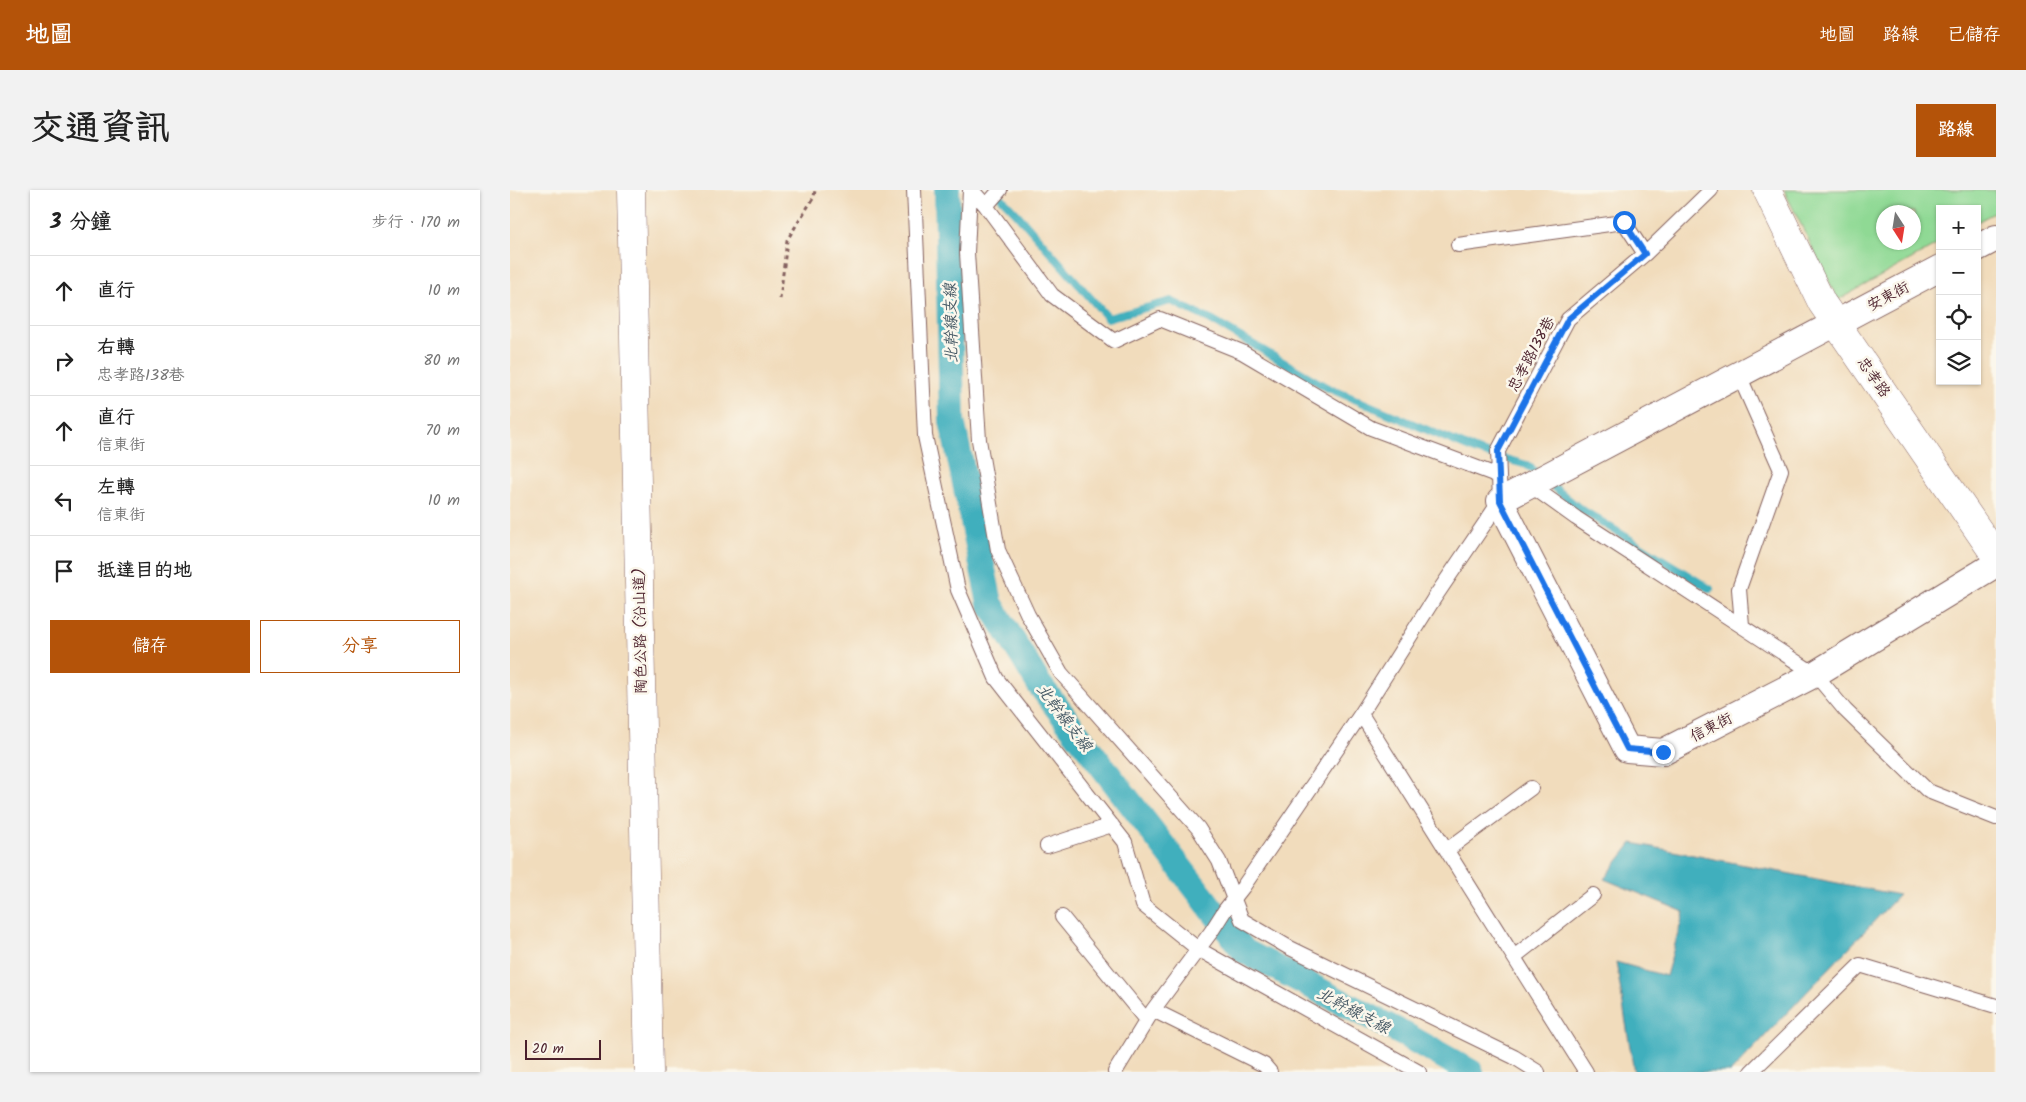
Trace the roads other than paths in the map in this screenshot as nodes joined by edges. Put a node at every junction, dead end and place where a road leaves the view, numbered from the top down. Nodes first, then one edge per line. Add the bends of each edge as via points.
1 (631, 190) edge
2 (914, 190) edge
3 (971, 190) edge
4 (1000, 190) edge
5 (1710, 190) edge
6 (1767, 190) edge
7 (986, 206) junction
8 (1996, 238) edge
9 (1458, 245) dead end
10 (1981, 246) edge
11 (1645, 254) junction
12 (1936, 270) edge
13 (1836, 323) junction
14 (1739, 375) junction
15 (1499, 476) junction
16 (1530, 485) junction
17 (1500, 501) junction
18 (1996, 556) edge
19 (1996, 564) edge
20 (1742, 625) junction
21 (1816, 674) junction
22 (1361, 714) junction
23 (1531, 788) dead end
24 (1996, 818) edge
25 (1112, 825) junction
26 (1047, 846) dead end
27 (1446, 850) junction
28 (1593, 895) dead end
29 (1229, 906) junction
30 (1062, 917) dead end
31 (1198, 949) junction
32 (1514, 957) junction
33 (1996, 1006) edge
34 (1150, 1015) junction
35 (649, 1072) edge
36 (1115, 1072) edge
37 (1270, 1072) edge
38 (1419, 1072) edge
39 (1538, 1072) edge
40 (1586, 1072) edge
41 (1751, 1072) edge

1 - 35 main road, 陶色公路 (沿山道)
2 - 25 lane via 926,436 958,590 996,678
3 - 7 lane
3 - 29 lane via 967,253 979,440 998,550 1028,615 1061,673 1198,828 1219,861
4 - 7 lane
5 - 11 lane, 忠孝路138巷
6 - 13 main road, 忠孝路 via 1822,302
7 - 15 lane via 1052,295 1114,341 1160,319 1242,352 1370,428
8 - 10 street
9 - 11 lane via 1624,222
11 - 15 lane, 忠孝路138巷 via 1568,319 1498,451
12 - 13 street, 安東街
13 - 14 street
13 - 18 main road, 忠孝路
14 - 16 street
14 - 20 lane via 1781,470 1739,589
15 - 17 lane, 忠孝路138巷
16 - 17 street
16 - 20 lane
17 - 21 street, 信東街 via 1627,749 1663,752
17 - 22 lane
19 - 21 street, 信東街
20 - 21 lane
21 - 24 lane via 1846,710 1928,791
22 - 27 lane
22 - 29 lane
23 - 27 lane
25 - 26 lane
25 - 31 lane via 1125,842 1143,905
27 - 32 lane
28 - 32 lane
29 - 31 lane
29 - 39 lane via 1242,920 1288,948 1514,1057
30 - 34 lane
31 - 34 lane
31 - 38 lane
32 - 40 lane
33 - 41 lane via 1860,965
34 - 36 lane
34 - 37 lane via 1264,1065

